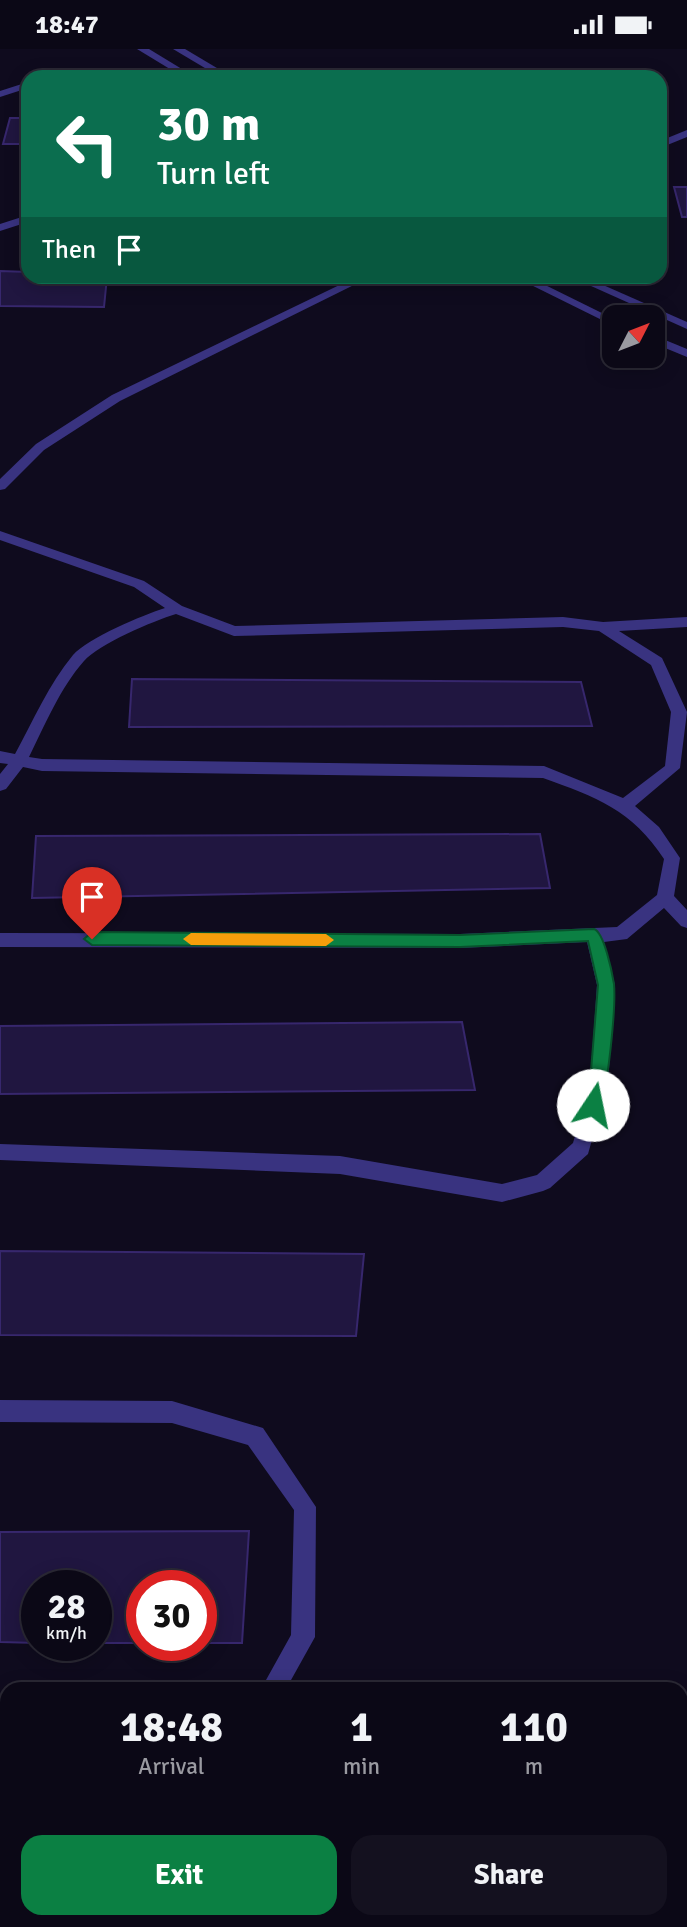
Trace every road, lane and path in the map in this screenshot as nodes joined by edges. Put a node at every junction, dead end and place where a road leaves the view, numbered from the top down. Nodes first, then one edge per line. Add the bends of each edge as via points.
1 (142, 49) edge
2 (178, 49) edge
3 (178, 70) edge
4 (215, 70) edge
5 (21, 88) edge
6 (0, 95) edge
7 (687, 133) edge
8 (667, 142) edge
9 (21, 220) edge
10 (0, 228) edge
11 (350, 284) edge
12 (535, 284) edge
13 (593, 284) edge
14 (602, 317) edge
15 (687, 326) edge
16 (665, 344) edge
17 (687, 353) edge
18 (0, 486) edge
19 (0, 535) edge
20 (177, 609) junction
21 (687, 622) edge
22 (603, 627) junction
23 (0, 757) edge
24 (687, 759) edge
25 (19, 761) junction
26 (672, 768) junction
27 (0, 785) edge
28 (623, 807) junction
29 (665, 898) junction
30 (687, 921) edge
31 (594, 935) junction
32 (0, 940) edge
33 (0, 1152) edge
34 (0, 1411) edge
35 (277, 1682) edge

1 - 3 street
2 - 4 street
5 - 6 street
7 - 8 street
9 - 10 street
11 - 18 street via 116,398 40,447
12 - 14 street
13 - 15 street
16 - 17 street
19 - 20 street via 139,585
20 - 22 street via 234,631 563,622
20 - 25 street via 139,621 80,656
21 - 22 street
22 - 26 street via 657,662 679,712
23 - 25 street
24 - 26 street
25 - 27 street
25 - 28 street via 42,765 544,772 603,794
26 - 28 street
28 - 29 street via 645,822 672,858
29 - 30 street
29 - 31 street via 621,934
31 - 32 street via 460,941
31 - 33 street via 606,985 599,1083 581,1148 543,1182 502,1193 340,1165
34 - 35 street via 172,1412 255,1436 305,1507 303,1637

